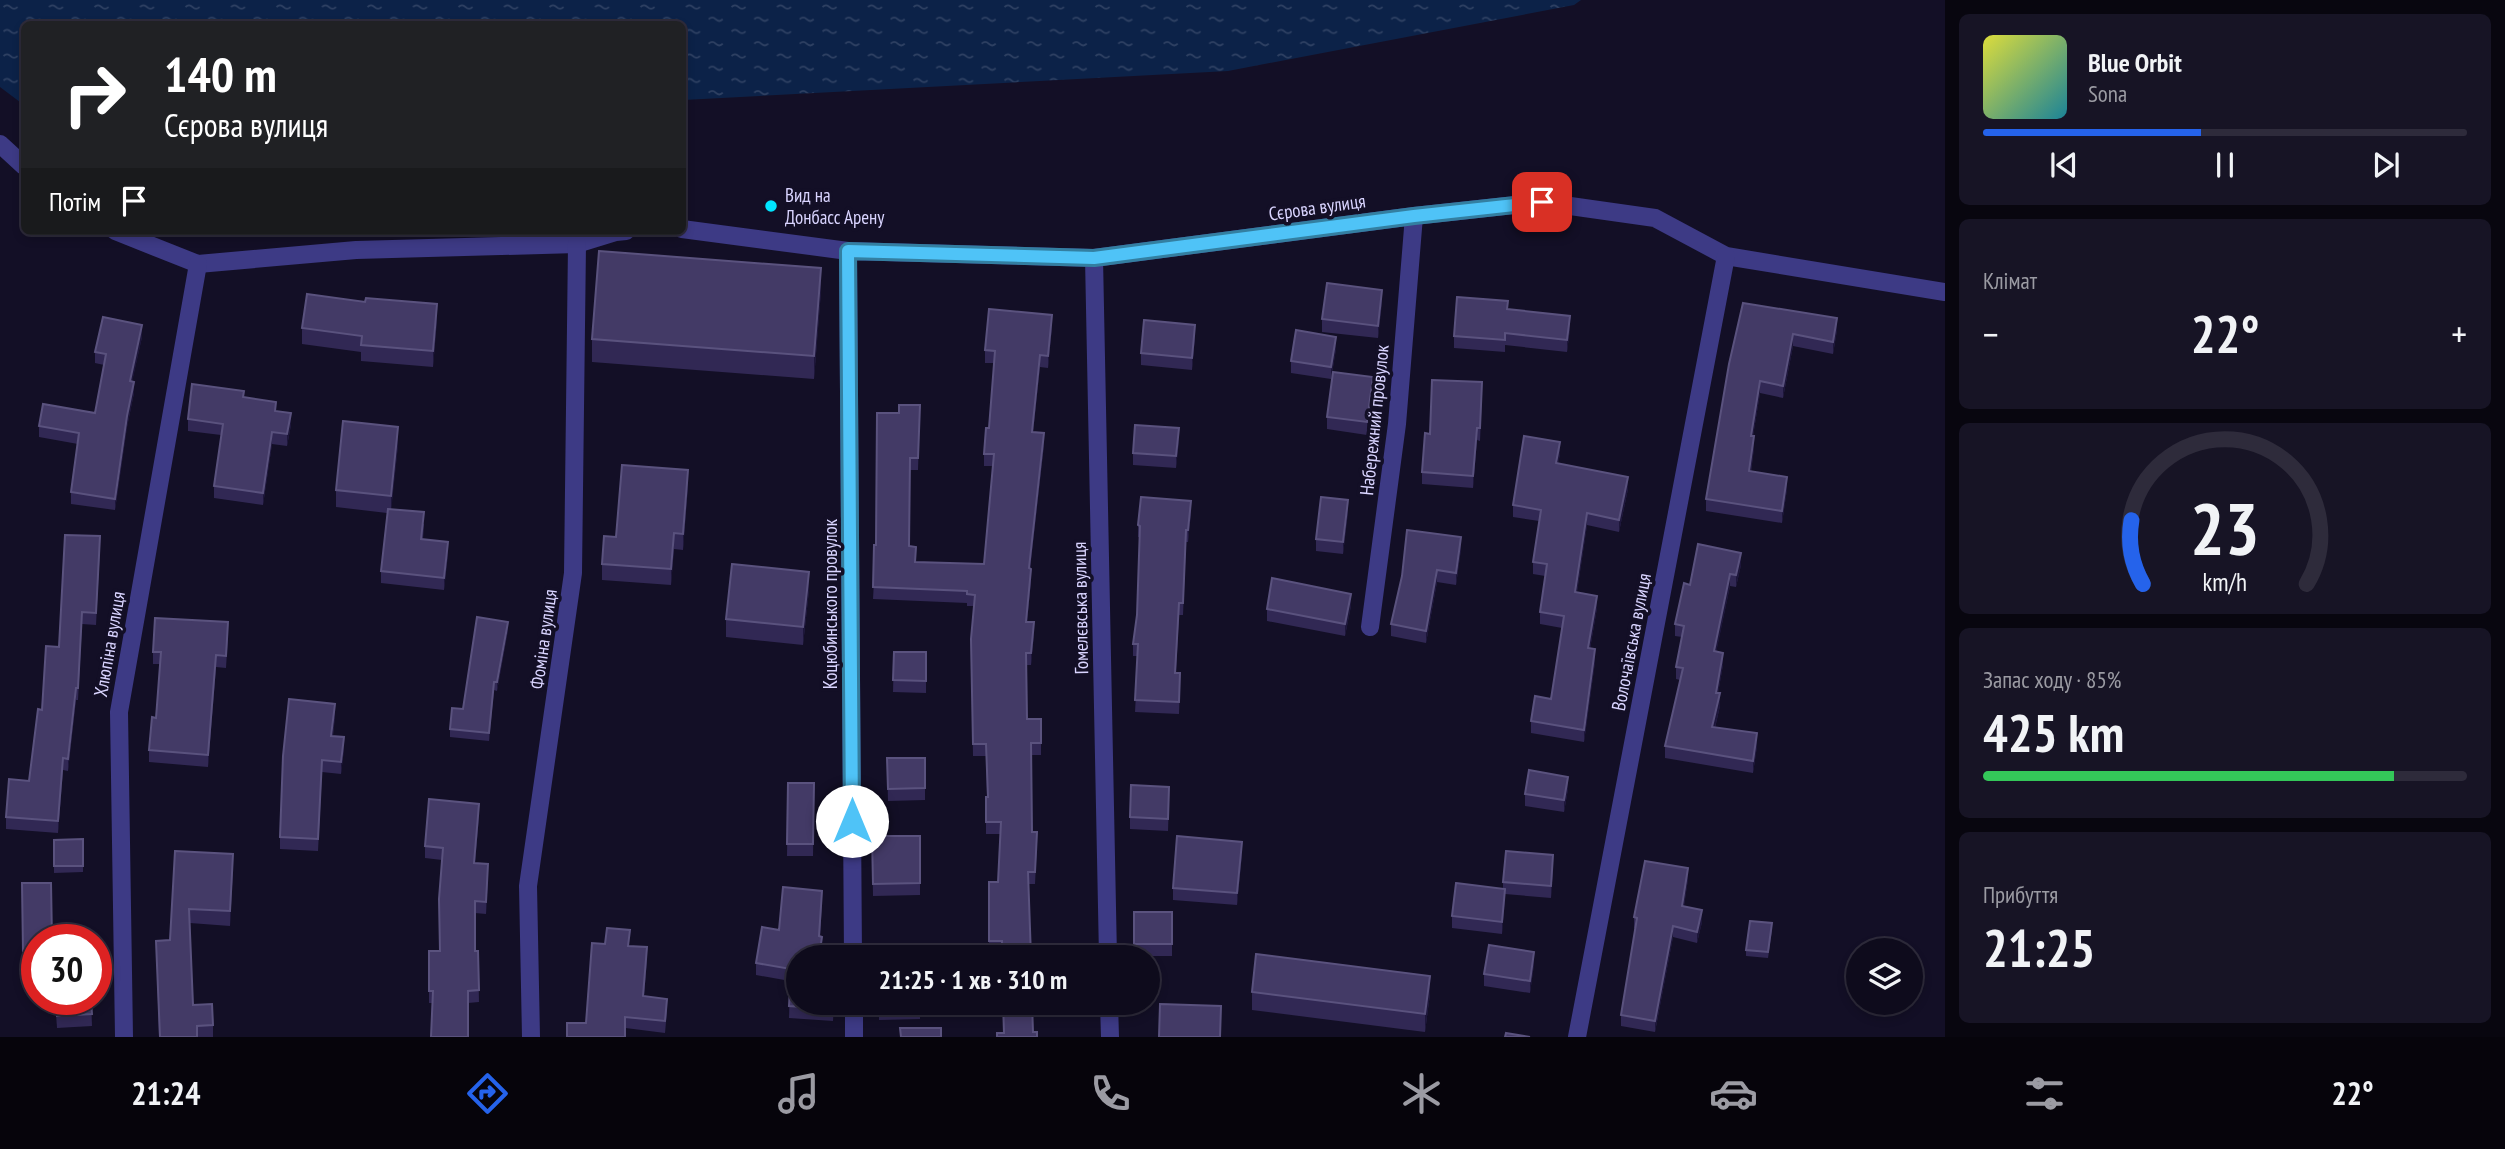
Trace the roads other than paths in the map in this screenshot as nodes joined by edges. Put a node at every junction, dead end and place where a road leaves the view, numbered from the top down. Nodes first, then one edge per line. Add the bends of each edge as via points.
1 (0, 144) edge
2 (21, 163) edge
3 (1414, 216) junction
4 (686, 230) edge
5 (125, 235) edge
6 (611, 235) edge
7 (577, 244) junction
8 (848, 251) junction
9 (1726, 256) junction
10 (1094, 258) junction
11 (198, 264) junction
12 (1945, 292) edge
13 (1370, 627) dead end
14 (853, 945) edge
15 (1108, 945) edge
16 (854, 1015) edge
17 (1109, 1015) edge
18 (124, 1037) edge
19 (531, 1037) edge
20 (854, 1037) edge
21 (1110, 1037) edge
22 (1577, 1037) edge

1 - 2 street
3 - 9 street, Сєрова вулиця via 1542,202 1582,206 1656,218
3 - 10 street, Сєрова вулиця
3 - 13 street, Набережний провулок via 1397,424
4 - 8 street, Сєрова вулиця
5 - 11 street
6 - 7 street
7 - 11 street via 356,250
7 - 19 street, Фоміна вулиця via 573,573 528,886
8 - 10 street, Сєрова вулиця
8 - 14 street, Коцюбинського провулок
9 - 12 street, Сєрова вулиця
9 - 22 street, Волочаївська вулиця
10 - 15 street, Гомелєвська вулиця
11 - 18 street, Хлюпіна вулиця via 118,712
16 - 20 street
17 - 21 street

